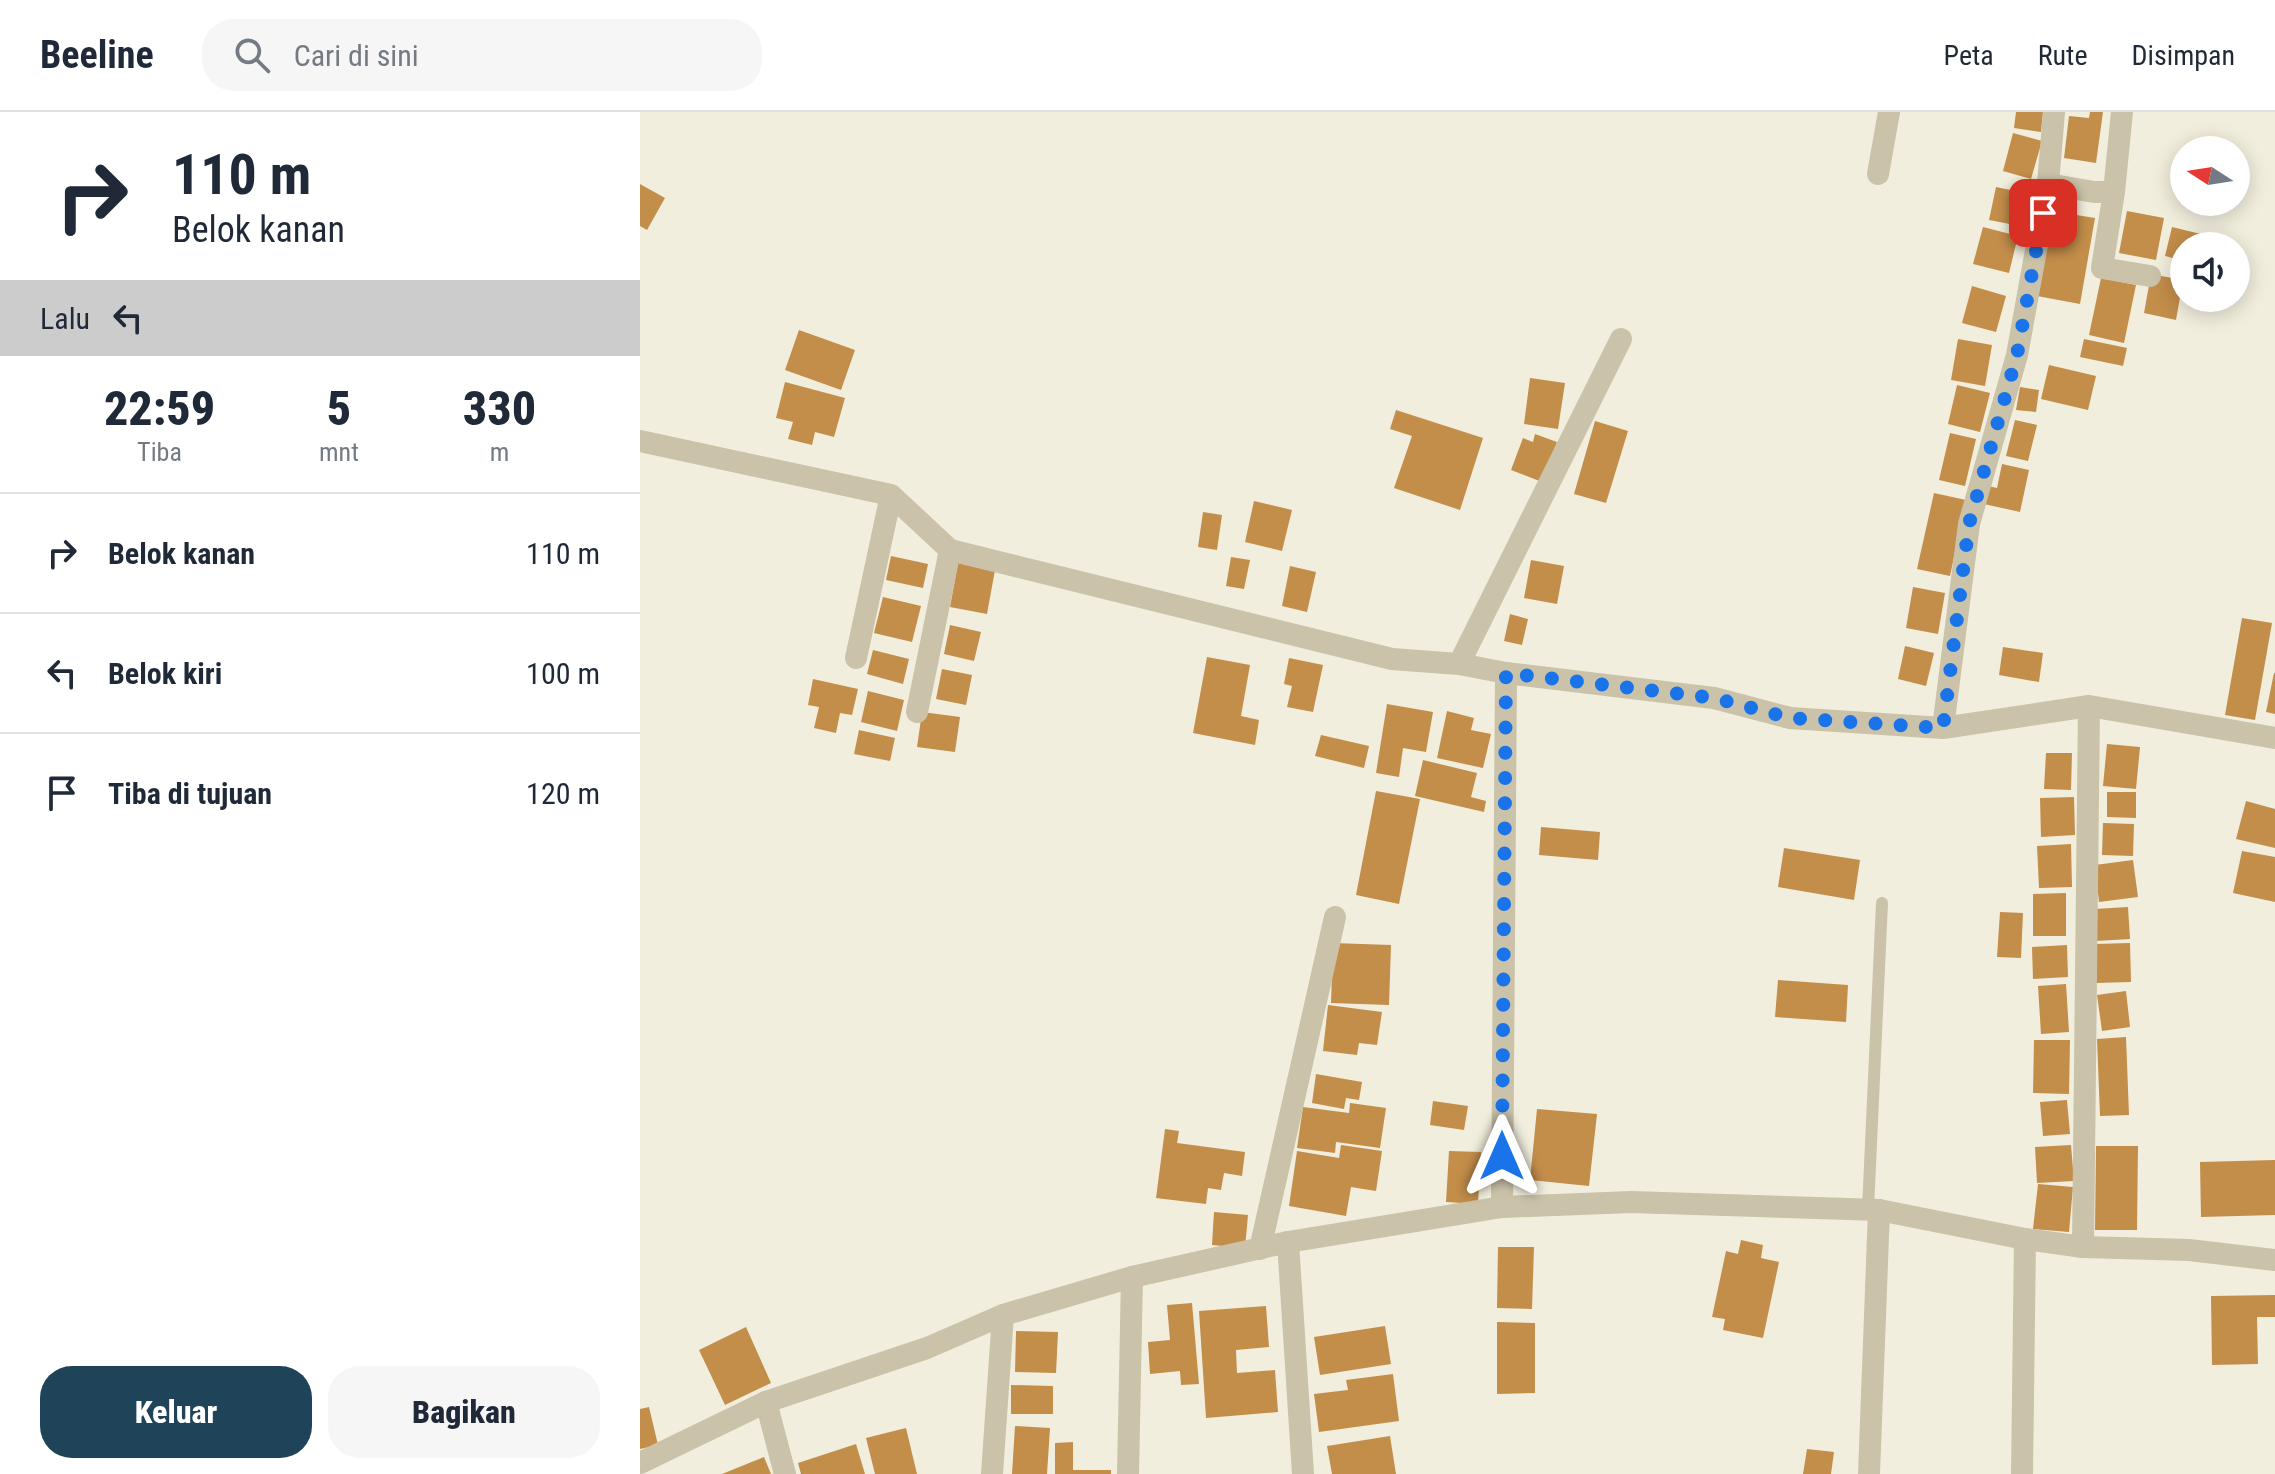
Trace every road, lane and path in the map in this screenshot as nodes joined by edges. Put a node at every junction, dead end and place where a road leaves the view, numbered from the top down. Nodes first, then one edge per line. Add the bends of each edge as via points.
1 (1889, 112) edge
2 (2054, 112) edge
3 (2122, 112) edge
4 (1878, 174) dead end
5 (2048, 184) junction
6 (2114, 192) junction
7 (2150, 276) dead end
8 (1621, 339) dead end
9 (640, 441) edge
10 (891, 495) junction
11 (950, 550) junction
12 (856, 658) dead end
13 (1459, 664) junction
14 (1506, 673) junction
15 (2089, 706) junction
16 (917, 712) dead end
17 (1943, 728) junction
18 (2275, 738) edge
19 (1882, 903) dead end
20 (1335, 917) dead end
21 (1502, 1207) junction
22 (1873, 1210) junction
23 (2025, 1239) junction
24 (1288, 1242) junction
25 (2083, 1247) junction
26 (1260, 1249) junction
27 (2275, 1260) edge
28 (1132, 1277) junction
29 (1003, 1315) junction
30 (766, 1402) junction
31 (640, 1463) edge
32 (785, 1474) edge
33 (992, 1474) edge
34 (1128, 1474) edge
35 (1303, 1474) edge
36 (1869, 1474) edge
37 (2022, 1474) edge

1 - 4 street
2 - 5 street
3 - 6 street
5 - 6 street
5 - 17 street via 2017,355 1969,524
6 - 7 street via 2102,268
8 - 13 street
9 - 10 street
10 - 11 street
10 - 12 street
11 - 13 street via 1392,659
11 - 16 street
13 - 14 street
14 - 17 street via 1714,698 1790,718
14 - 21 street
15 - 17 street
15 - 18 street
15 - 25 street
19 - 22 lane
20 - 26 street
21 - 22 street via 1631,1202
21 - 24 street
22 - 23 street
22 - 36 street
23 - 25 street
23 - 37 street
24 - 26 street
24 - 35 street
25 - 27 street via 2189,1250
26 - 28 street
28 - 29 street
28 - 34 street
29 - 30 street via 927,1348
29 - 33 street
30 - 31 street
30 - 32 street

